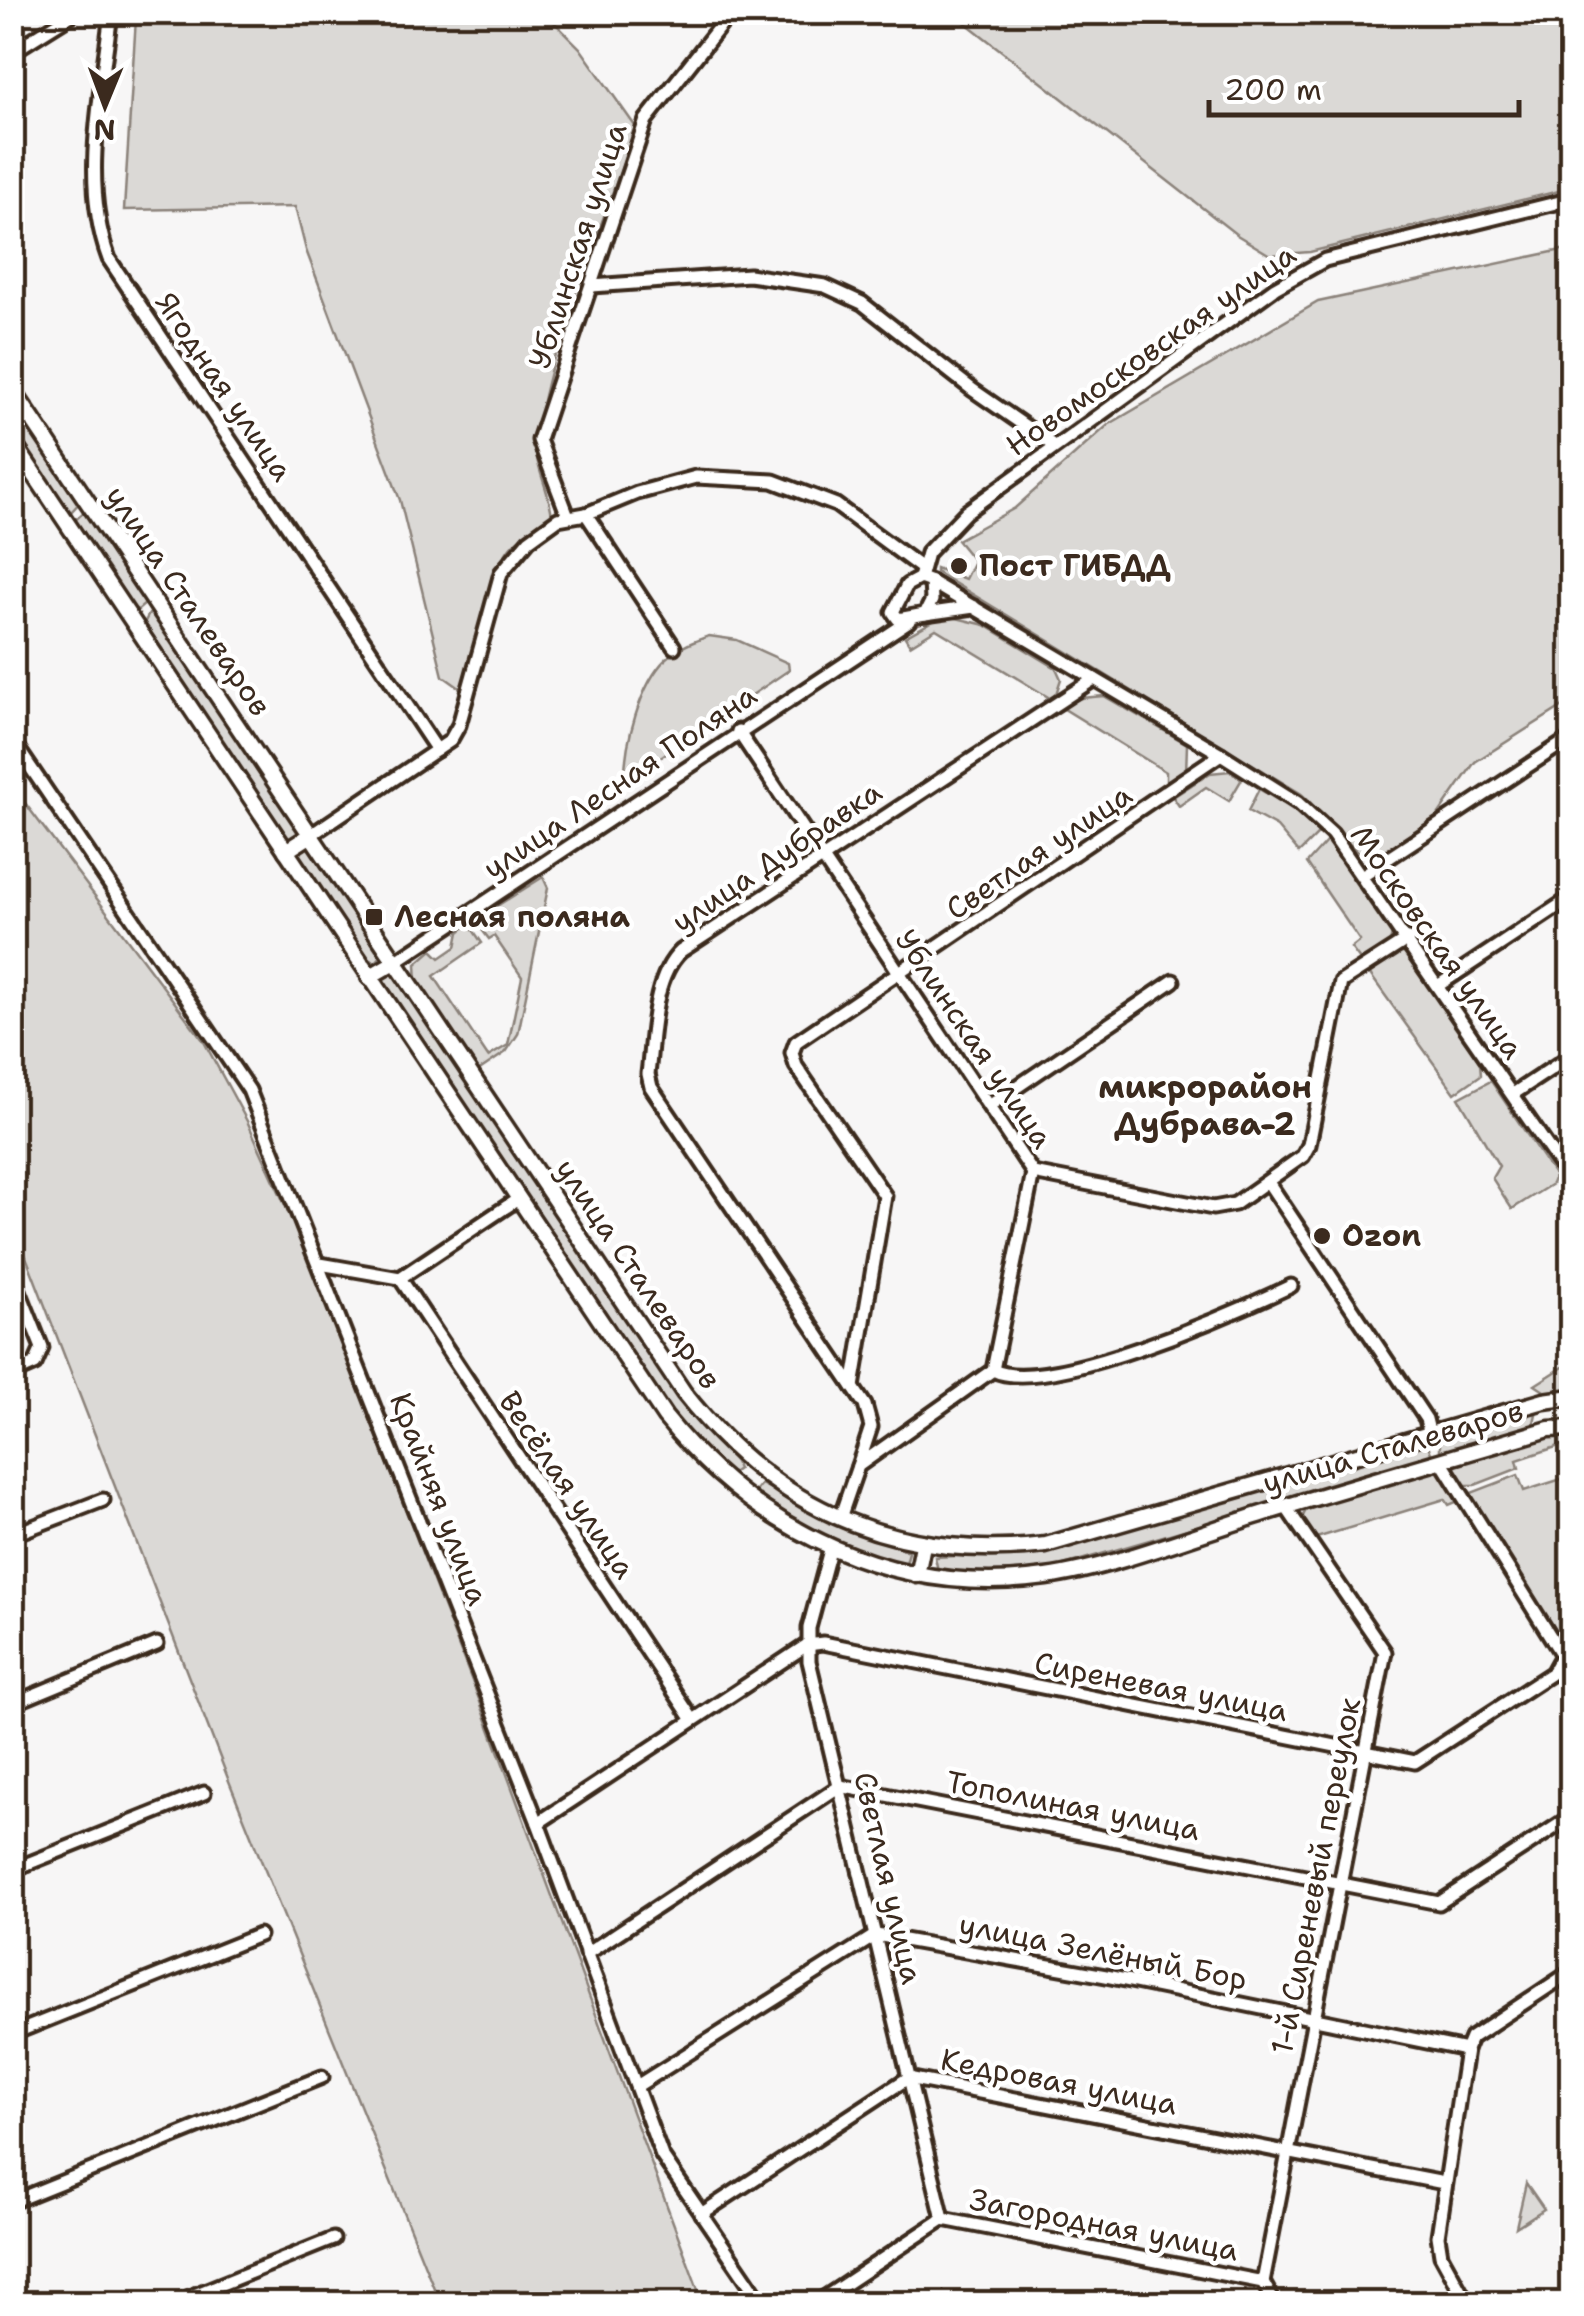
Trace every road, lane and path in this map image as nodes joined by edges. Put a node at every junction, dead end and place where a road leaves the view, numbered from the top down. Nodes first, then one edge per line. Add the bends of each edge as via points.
1 (76, 12) edge
2 (110, 12) edge
3 (731, 12) edge
4 (12, 52) edge
5 (1572, 199) edge
6 (592, 286) junction
7 (12, 389) edge
8 (12, 441) edge
9 (1054, 446) junction
10 (90, 504) junction
11 (586, 514) junction
12 (568, 516) junction
13 (65, 519) junction
14 (924, 576) junction
15 (974, 607) junction
16 (893, 612) junction
17 (925, 614) junction
18 (909, 620) junction
19 (874, 643) junction
20 (674, 647) dead end
21 (1094, 678) junction
22 (738, 732) junction
23 (1572, 737) edge
24 (12, 740) edge
25 (437, 750) junction
26 (1221, 754) junction
27 (311, 835) junction
28 (286, 851) junction
29 (822, 856) junction
30 (1363, 875) junction
31 (1572, 897) edge
32 (1408, 939) junction
33 (396, 962) junction
34 (902, 975) junction
35 (369, 977) junction
36 (1173, 981) dead end
37 (1439, 985) junction
38 (1572, 1055) edge
39 (1513, 1094) junction
40 (990, 1106) junction
41 (1033, 1173) junction
42 (1268, 1182) junction
43 (1572, 1182) edge
44 (518, 1200) junction
45 (320, 1264) junction
46 (12, 1274) edge
47 (400, 1278) junction
48 (1291, 1286) dead end
49 (993, 1370) junction
50 (12, 1374) edge
51 (853, 1388) junction
52 (1572, 1397) edge
53 (1544, 1401) junction
54 (1572, 1428) edge
55 (1550, 1429) junction
56 (1430, 1435) junction
57 (1441, 1461) junction
58 (858, 1466) junction
59 (756, 1470) junction
60 (739, 1492) junction
61 (102, 1500) dead end
62 (1286, 1507) junction
63 (840, 1518) junction
64 (12, 1535) edge
65 (923, 1545) junction
66 (830, 1550) junction
67 (917, 1575) junction
68 (157, 1644) dead end
69 (807, 1645) junction
70 (12, 1704) edge
71 (693, 1720) junction
72 (1365, 1753) junction
73 (840, 1786) junction
74 (204, 1793) dead end
75 (1572, 1816) edge
76 (538, 1823) junction
77 (12, 1870) edge
78 (1340, 1886) junction
79 (260, 1935) dead end
80 (876, 1935) junction
81 (586, 1954) junction
82 (1572, 1971) edge
83 (1313, 2020) junction
84 (12, 2034) edge
85 (1466, 2050) junction
86 (322, 2077) dead end
87 (908, 2078) junction
88 (637, 2086) junction
89 (1288, 2152) junction
90 (1444, 2183) junction
91 (12, 2202) edge
92 (700, 2214) junction
93 (944, 2219) junction
94 (333, 2239) dead end
95 (1264, 2282) junction
96 (172, 2304) edge
97 (763, 2304) edge
98 (816, 2304) edge
99 (1275, 2304) edge
100 (1468, 2304) edge

1 - 4 street
2 - 25 street, Ягодная улица via 94,156 94,193 109,259
3 - 6 street, Ублинская улица via 646,120
5 - 9 street, Новомосковская улица via 1325,260 1275,288
6 - 9 street via 748,275 825,286 862,303
6 - 12 street, Ублинская улица via 539,440
7 - 10 main road, улица Сталеваров
8 - 13 main road, улица Сталеваров
9 - 14 street, Новомосковская улица via 966,512 927,553
10 - 13 main road
10 - 27 main road, улица Сталеваров
11 - 12 street, Московская улица
11 - 14 street, Московская улица via 696,478 772,481 836,505
11 - 20 street
12 - 25 street, Московская улица via 529,540 501,573 459,725
13 - 28 main road, улица Сталеваров
14 - 15 street, Московская улица
14 - 16 street, Новомосковская улица via 907,585
14 - 17 street via 932,600
15 - 17 street
15 - 21 street, Московская улица
16 - 18 street
16 - 19 street, улица Лесная Поляна
17 - 18 street, улица Лесная Поляна
18 - 19 street, улица Лесная Поляна
19 - 22 street, улица Лесная Поляна
21 - 26 street, Московская улица
21 - 29 street, улица Дубравка
22 - 29 street, Ублинская улица
22 - 33 street, улица Лесная Поляна
23 - 30 street
24 - 45 street, Крайняя улица via 239,1068
25 - 27 street, Московская улица
26 - 30 street, Московская улица via 1298,803
26 - 34 street, Светлая улица
27 - 28 main road
27 - 33 main road, улица Сталеваров
28 - 35 main road, улица Сталеваров
29 - 34 street, Ублинская улица
29 - 51 street, улица Дубравка via 670,962 648,1074
30 - 32 street, Московская улица
31 - 37 street
32 - 37 street, Московская улица
32 - 42 street via 1341,982 1309,1144
33 - 35 main road
33 - 59 main road, улица Сталеваров via 684,1393
34 - 40 street, Ублинская улица
34 - 51 street, Светлая улица via 796,1042 792,1053 886,1196
35 - 44 main road, улица Сталеваров
36 - 40 street
37 - 39 street, Московская улица
38 - 39 street
39 - 43 street, Московская улица
40 - 41 street, Ублинская улица
41 - 42 street via 1213,1208 1235,1204
41 - 49 street, Ублинская улица
42 - 56 street via 1426,1419
44 - 47 street
44 - 60 main road, улица Сталеваров via 665,1417
45 - 47 street
45 - 76 street, Крайняя улица
46 - 50 street via 42,1348 35,1364
47 - 71 street, Весёлая улица
48 - 49 street via 1201,1329 1036,1376 1007,1378
49 - 58 street
51 - 58 street, улица Дубравка via 870,1416
52 - 53 main road, улица Сталеваров
53 - 55 main road
53 - 56 main road, улица Сталеваров
54 - 55 main road, улица Сталеваров
55 - 57 main road, улица Сталеваров
56 - 57 main road
56 - 65 main road, улица Сталеваров via 1046,1545 970,1551
57 - 62 main road, улица Сталеваров
57 - 72 street, Сиреневая улица via 1560,1646 1560,1665 1415,1762
58 - 63 street
59 - 60 main road
59 - 63 main road, улица Сталеваров
60 - 66 main road, улица Сталеваров
61 - 64 street
62 - 67 main road, улица Сталеваров via 1049,1576
62 - 72 street, 1-й Сиреневый переулок via 1385,1652
63 - 65 main road, улица Сталеваров
65 - 67 main road
66 - 67 main road, улица Сталеваров
66 - 69 street, Светлая улица
68 - 70 street
69 - 71 street
69 - 72 street, Сиреневая улица via 823,1643
69 - 73 street, Светлая улица
71 - 76 street
72 - 78 street, 1-й Сиреневый переулок
73 - 78 street, Тополиная улица
73 - 80 street, Светлая улица
73 - 81 street
74 - 77 street
75 - 78 street, Тополиная улица via 1439,1902
76 - 81 street, Крайняя улица
78 - 83 street, 1-й Сиреневый переулок
79 - 84 street
80 - 83 street, улица Зелёный Бор
80 - 87 street, Светлая улица
80 - 88 street
81 - 88 street, Крайняя улица
82 - 85 street via 1471,2038
83 - 85 street, улица Зелёный Бор
83 - 89 street, 1-й Сиреневый переулок
85 - 90 street
86 - 91 street
87 - 89 street, Кедровая улица
87 - 92 street, Кедровая улица
87 - 93 street, Светлая улица
88 - 92 street, Крайняя улица via 662,2156
89 - 90 street, Кедровая улица
89 - 95 street, 1-й Сиреневый переулок
90 - 100 street via 1440,2254
92 - 97 street, Крайняя улица
93 - 95 street, Загородная улица
93 - 98 street, Загородная улица
94 - 96 street
95 - 99 street, Загородная улица

